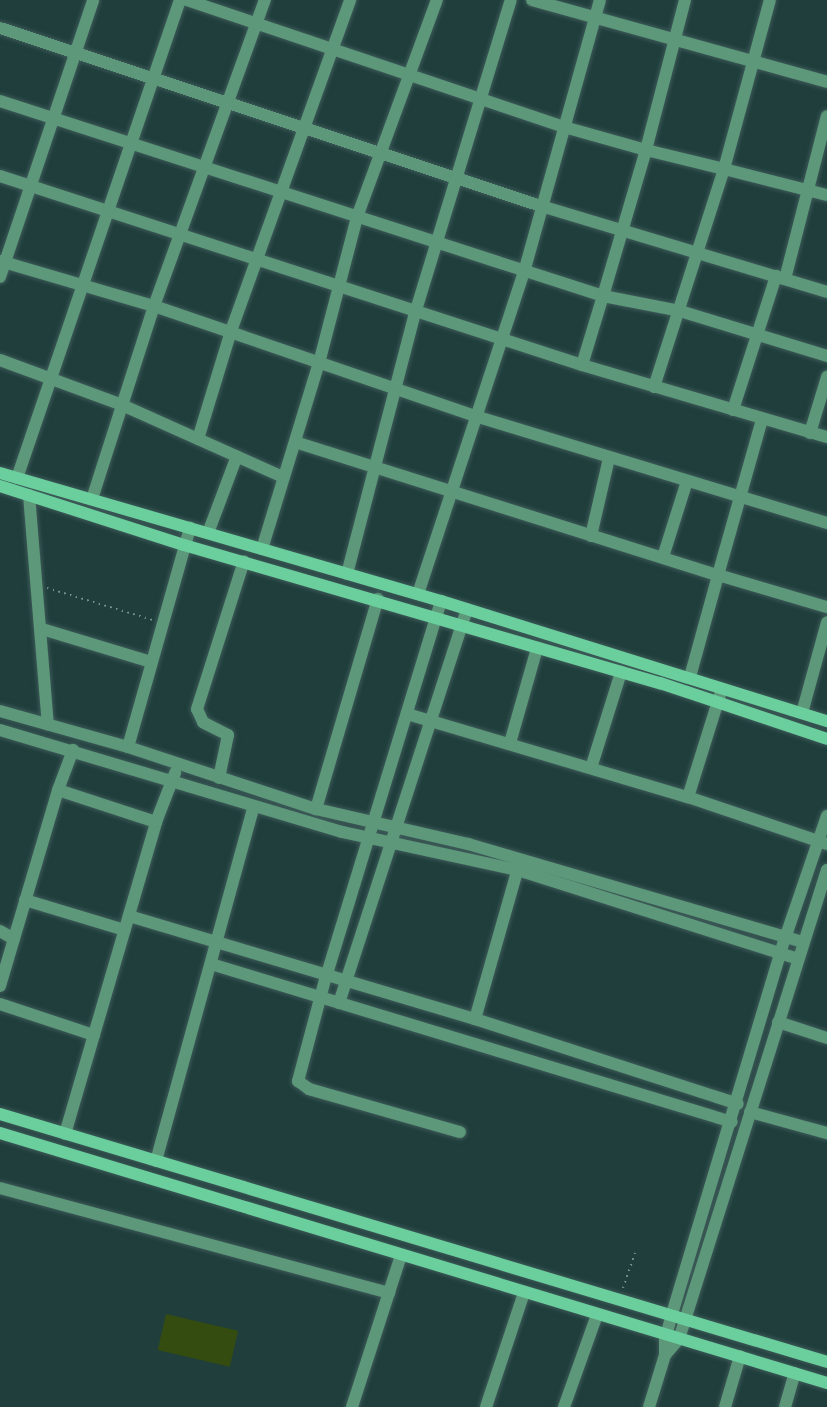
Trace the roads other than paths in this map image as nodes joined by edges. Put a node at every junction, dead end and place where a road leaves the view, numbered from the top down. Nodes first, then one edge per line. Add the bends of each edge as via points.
1 (93, 0) edge
2 (180, 0) edge
3 (187, 0) edge
4 (266, 0) edge
5 (350, 0) edge
6 (437, 0) edge
7 (511, 0) edge
8 (532, 0) edge
9 (600, 0) edge
10 (685, 0) edge
11 (770, 0) edge
12 (595, 19) junction
13 (257, 26) junction
14 (0, 28) edge
15 (675, 40) junction
16 (332, 51) junction
17 (76, 54) junction
18 (753, 61) junction
19 (407, 75) junction
20 (156, 78) junction
21 (827, 82) edge
22 (482, 98) junction
23 (0, 101) edge
24 (229, 103) junction
25 (827, 116) edge
26 (53, 118) junction
27 (564, 127) junction
28 (303, 128) junction
29 (130, 143) junction
30 (646, 150) junction
31 (380, 152) junction
32 (206, 168) junction
33 (724, 169) junction
34 (0, 176) edge
35 (456, 177) junction
36 (30, 185) junction
37 (809, 189) junction
38 (281, 192) junction
39 (827, 195) edge
40 (541, 206) junction
41 (109, 210) junction
42 (357, 217) junction
43 (621, 230) junction
44 (182, 233) junction
45 (438, 245) junction
46 (699, 252) junction
47 (258, 258) junction
48 (3, 261) edge
49 (524, 272) junction
50 (0, 277) edge
51 (780, 278) junction
52 (82, 285) junction
53 (339, 285) junction
54 (827, 292) edge
55 (603, 296) junction
56 (154, 306) junction
57 (416, 310) junction
58 (680, 311) junction
59 (231, 331) junction
60 (758, 334) junction
61 (502, 338) junction
62 (827, 356) edge
63 (0, 360) edge
64 (318, 363) junction
65 (582, 365) junction
66 (49, 377) junction
67 (827, 377) edge
68 (654, 387) junction
69 (396, 390) junction
70 (122, 405) junction
71 (733, 410) junction
72 (475, 416) junction
73 (762, 419) junction
74 (810, 433) junction
75 (827, 438) edge
76 (198, 439) junction
77 (295, 442) junction
78 (237, 456) junction
79 (609, 458) junction
80 (374, 467) junction
81 (0, 473) edge
82 (283, 477) junction
83 (17, 478) junction
84 (687, 481) junction
85 (0, 486) edge
86 (451, 493) junction
87 (29, 495) junction
88 (741, 498) junction
89 (92, 499) junction
90 (827, 523) edge
91 (190, 528) junction
92 (208, 533) junction
93 (591, 536) junction
94 (184, 545) junction
95 (261, 549) junction
96 (663, 557) junction
97 (244, 561) junction
98 (347, 574) junction
99 (718, 575) junction
100 (418, 594) junction
101 (378, 599) junction
102 (441, 601) junction
103 (827, 607) edge
104 (467, 609) junction
105 (436, 618) junction
106 (827, 622) edge
107 (462, 627) junction
108 (42, 629) junction
109 (537, 648) junction
110 (151, 662) junction
111 (621, 672) junction
112 (690, 677) junction
113 (722, 688) junction
114 (718, 703) junction
115 (0, 711) edge
116 (802, 713) junction
117 (407, 714) junction
118 (827, 721) edge
119 (432, 722) junction
120 (48, 724) junction
121 (0, 730) edge
122 (827, 739) edge
123 (510, 743) junction
124 (128, 747) junction
125 (74, 750) junction
126 (178, 765) junction
127 (591, 768) junction
128 (219, 778) junction
129 (173, 780) junction
130 (58, 790) junction
131 (688, 797) junction
132 (254, 806) junction
133 (316, 809) junction
134 (827, 816) edge
135 (156, 822) junction
136 (373, 822) junction
137 (395, 826) junction
138 (369, 840) junction
139 (389, 843) junction
140 (823, 843) edge
141 (519, 864) junction
142 (827, 870) edge
143 (25, 900) junction
144 (129, 916) junction
145 (125, 930) junction
146 (0, 931) edge
147 (786, 937) junction
148 (14, 939) junction
149 (803, 942) junction
150 (216, 944) junction
151 (780, 953) junction
152 (798, 959) junction
153 (211, 964) junction
154 (326, 976) junction
155 (344, 981) junction
156 (0, 986) edge
157 (319, 997) junction
158 (339, 1003) junction
159 (0, 1004) edge
160 (475, 1019) junction
161 (778, 1022) junction
162 (94, 1035) junction
163 (827, 1038) edge
164 (738, 1104) junction
165 (750, 1112) junction
166 (0, 1114) edge
167 (732, 1122) junction
168 (460, 1132) dead end
169 (0, 1133) edge
170 (827, 1133) edge
171 (66, 1134) junction
172 (156, 1161) junction
173 (0, 1188) edge
174 (401, 1255) junction
175 (389, 1293) junction
176 (524, 1293) junction
177 (672, 1314) junction
178 (597, 1315) junction
179 (685, 1318) junction
180 (672, 1337) junction
181 (740, 1356) junction
182 (827, 1362) edge
183 (795, 1373) junction
184 (827, 1383) edge
185 (352, 1407) edge
186 (486, 1407) edge
187 (564, 1407) edge
188 (649, 1407) edge
189 (725, 1407) edge
190 (785, 1407) edge

1 - 17 street
2 - 20 street
3 - 13 street
4 - 13 street
5 - 16 street
6 - 19 street
7 - 22 street
8 - 12 street
9 - 12 street
10 - 15 street
11 - 18 street
12 - 15 street
12 - 27 street
13 - 16 street
13 - 24 street
14 - 17 street
15 - 18 street
15 - 30 street
16 - 19 street
16 - 28 street
17 - 20 street
17 - 26 street
18 - 21 street
18 - 33 street
19 - 22 street
19 - 31 street
20 - 24 street
20 - 29 street
22 - 27 street
22 - 35 street
23 - 26 street
24 - 28 street
24 - 32 street
25 - 37 street
26 - 29 street
26 - 36 street
27 - 30 street
27 - 40 street
28 - 31 street
28 - 38 street
29 - 32 street
29 - 41 street
30 - 33 street
30 - 43 street
31 - 35 street
31 - 42 street
32 - 38 street
32 - 44 street
33 - 37 street
33 - 46 street
34 - 36 street
35 - 40 street
35 - 45 street
36 - 41 street
36 - 48 street
37 - 39 street
37 - 51 street
38 - 42 street
38 - 47 street
40 - 43 street
40 - 49 street
41 - 44 street
41 - 52 street
42 - 45 street
42 - 53 street
43 - 46 street
43 - 55 street
44 - 47 street
44 - 56 street
45 - 49 street
45 - 57 street
46 - 51 street
46 - 58 street
47 - 53 street
47 - 59 street
48 - 50 street
48 - 52 street
49 - 55 street
49 - 61 street
51 - 54 street
51 - 60 street
52 - 56 street
52 - 66 street
53 - 57 street
53 - 64 street
55 - 58 street
55 - 65 street
56 - 59 street
56 - 70 street
57 - 61 street
57 - 69 street
58 - 60 street
58 - 68 street
59 - 64 street
59 - 76 street
60 - 62 street
60 - 71 street
61 - 65 street
61 - 72 street
63 - 66 street
64 - 69 street
64 - 77 street
65 - 68 street
66 - 70 street
66 - 83 street
67 - 74 street
68 - 71 street
69 - 72 street
69 - 80 street
70 - 76 street
70 - 89 street
71 - 73 street
72 - 79 street
72 - 86 street
73 - 74 street
73 - 88 street
74 - 75 street
76 - 78 street
77 - 80 street
77 - 82 street
78 - 82 street
78 - 92 street
79 - 84 street
79 - 93 street
80 - 86 street
80 - 98 street
81 - 83 main road
82 - 95 street
83 - 89 main road
84 - 88 street
84 - 96 street
85 - 87 main road
86 - 93 street
86 - 100 street
87 - 94 main road
87 - 108 street
88 - 90 street
88 - 99 street
89 - 91 main road
91 - 92 main road
91 - 94 street
92 - 95 main road
93 - 96 street
94 - 97 main road
94 - 110 street
95 - 98 main road
96 - 99 street
97 - 101 main road
97 - 128 street via 197,709 203,722 228,735
98 - 100 main road
99 - 103 street
99 - 112 street
100 - 102 main road
101 - 105 main road
101 - 133 street
102 - 104 main road
102 - 105 street
104 - 107 street
104 - 112 main road
105 - 107 main road
105 - 117 street
106 - 116 street
107 - 109 main road
107 - 119 street
108 - 110 street
108 - 120 street
109 - 111 main road
109 - 123 street
110 - 124 street
111 - 114 main road
111 - 127 street
112 - 113 main road
113 - 114 street
113 - 116 main road
114 - 122 main road
114 - 131 street
115 - 120 street
116 - 118 main road
117 - 119 street
117 - 136 street
119 - 123 street
119 - 137 street
120 - 124 street
121 - 125 street
123 - 127 street
124 - 126 street
125 - 129 street
125 - 130 street
126 - 128 street
126 - 129 street
127 - 131 street
128 - 133 street
129 - 132 street
129 - 135 street
130 - 135 street
130 - 143 street
131 - 140 street
132 - 138 street
132 - 150 street
133 - 136 street
134 - 140 street
135 - 144 street
136 - 137 street
136 - 138 street
137 - 139 street
137 - 141 street
138 - 139 street
138 - 154 street
139 - 141 street
139 - 155 street
140 - 147 street
141 - 147 street
141 - 151 street
141 - 160 street
142 - 149 street
143 - 145 street
143 - 148 street
144 - 145 street
144 - 150 street
145 - 162 street
146 - 148 street
147 - 149 street
147 - 151 street
148 - 156 street
149 - 152 street
150 - 153 street
150 - 154 street
151 - 152 street
151 - 164 street
152 - 161 street
153 - 157 street
153 - 172 street
154 - 155 street
154 - 157 street
155 - 158 street
155 - 160 street
157 - 158 street
157 - 168 street via 298,1073 302,1086
158 - 167 street
159 - 162 street
160 - 164 street
161 - 163 street
161 - 165 street
162 - 171 street
164 - 167 street
165 - 170 street
165 - 179 street
166 - 171 main road
167 - 177 street
169 - 174 main road
171 - 172 main road
172 - 177 main road
173 - 175 street
174 - 175 street
174 - 176 main road
175 - 185 street
176 - 178 main road
176 - 186 street
177 - 179 main road
177 - 180 street
178 - 180 main road
178 - 187 street
179 - 180 street
179 - 182 main road
180 - 181 main road
180 - 188 street
181 - 183 main road
181 - 189 street
183 - 184 main road
183 - 190 street

